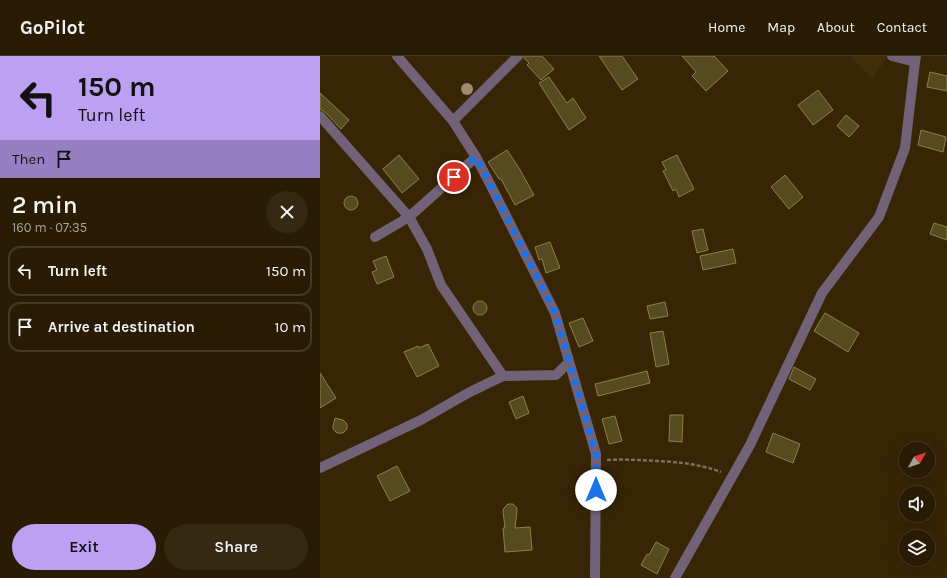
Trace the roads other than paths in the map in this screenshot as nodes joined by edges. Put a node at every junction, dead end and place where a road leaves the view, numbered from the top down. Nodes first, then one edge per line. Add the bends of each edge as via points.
1 (397, 56) edge
2 (518, 56) edge
3 (892, 56) edge
4 (916, 59) edge
5 (320, 116) edge
6 (453, 121) junction
7 (476, 157) junction
8 (409, 217) junction
9 (375, 237) dead end
10 (569, 362) junction
11 (503, 376) junction
12 (320, 468) edge
13 (595, 578) edge
14 (675, 578) edge

1 - 6 street
2 - 6 street
3 - 4 street
4 - 14 street via 905,148 879,217 822,293 750,445
5 - 8 street
6 - 7 street
7 - 8 street
7 - 10 street via 555,313
8 - 9 street
8 - 11 street via 427,249 441,285
10 - 11 street via 556,375
10 - 13 street via 596,454
11 - 12 street via 420,420

